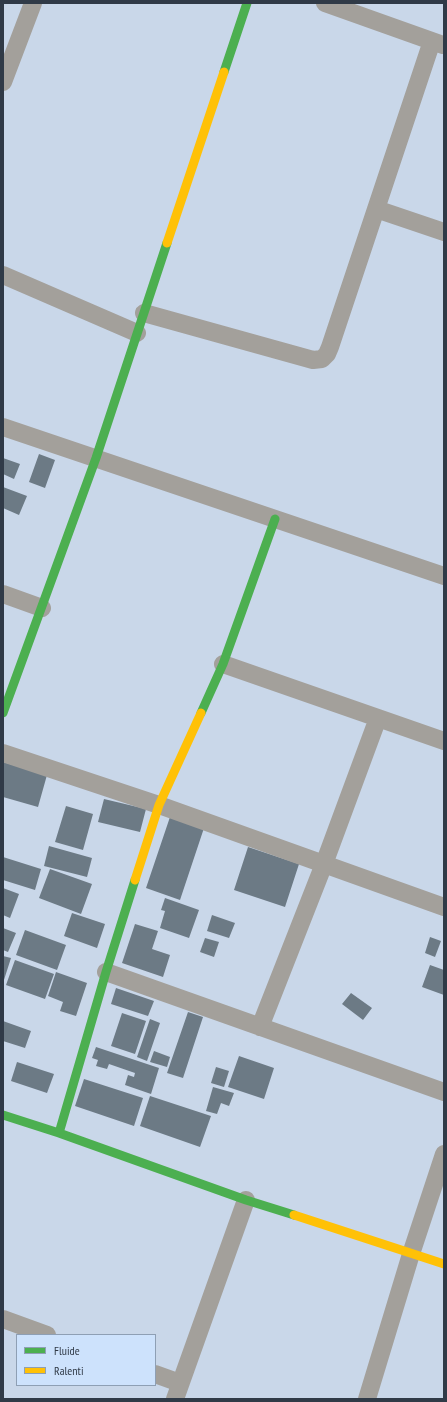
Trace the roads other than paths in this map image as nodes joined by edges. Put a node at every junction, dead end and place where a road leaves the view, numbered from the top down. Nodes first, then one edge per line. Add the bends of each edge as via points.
1 (33, 3) edge
2 (248, 3) edge
3 (325, 3) edge
4 (438, 43) edge
5 (3, 82) edge
6 (376, 209) junction
7 (444, 232) edge
8 (3, 275) edge
9 (144, 313) junction
10 (137, 333) junction
11 (3, 427) edge
12 (96, 458) junction
13 (275, 519) junction
14 (444, 576) edge
15 (3, 594) edge
16 (42, 608) junction
17 (223, 664) junction
18 (3, 713) edge
19 (378, 718) junction
20 (444, 741) edge
21 (3, 753) edge
22 (159, 805) junction
23 (324, 864) junction
24 (444, 907) edge
25 (106, 972) junction
26 (260, 1027) junction
27 (444, 1092) edge
28 (3, 1115) edge
29 (59, 1133) junction
30 (444, 1154) edge
31 (246, 1200) junction
32 (411, 1254) junction
33 (444, 1264) edge
34 (3, 1319) edge
35 (44, 1334) edge
36 (156, 1375) edge
37 (178, 1391) edge
38 (367, 1399) edge

1 - 5 street
2 - 9 street
3 - 4 street
4 - 6 street
6 - 7 street
6 - 9 street via 330,347 322,359 313,360
8 - 10 street
9 - 10 street
10 - 12 street
11 - 12 street
12 - 13 street
12 - 16 street
13 - 14 street
13 - 17 street
15 - 16 street
16 - 18 street
17 - 19 street
17 - 22 street
19 - 20 street
19 - 23 street
21 - 22 street
22 - 23 street
22 - 25 street
23 - 24 street
23 - 26 street
25 - 26 street
25 - 29 street
26 - 27 street
28 - 29 street
29 - 31 street
30 - 32 street
31 - 32 street
31 - 37 street
32 - 33 street
32 - 38 street
34 - 35 street
36 - 37 street

